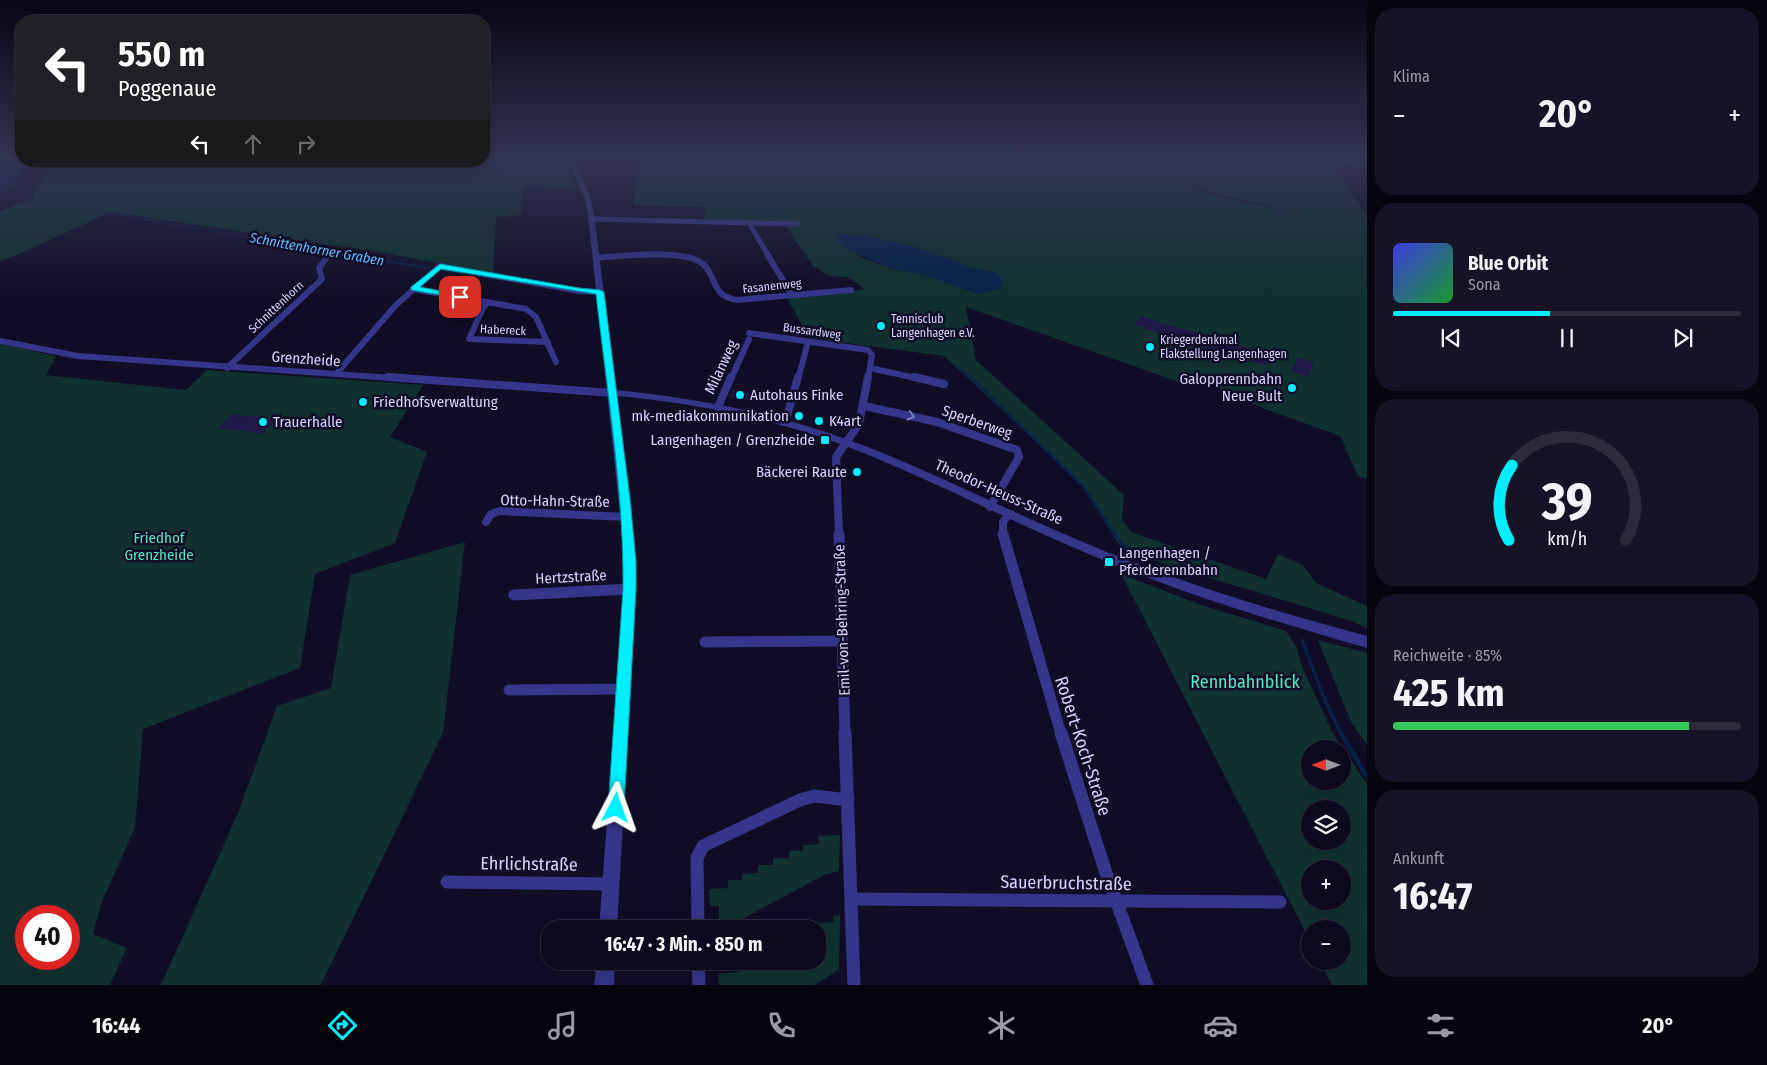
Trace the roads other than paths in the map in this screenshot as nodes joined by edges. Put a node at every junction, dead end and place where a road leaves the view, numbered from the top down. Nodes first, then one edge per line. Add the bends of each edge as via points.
1 (589, 203) edge
2 (592, 219) junction
3 (749, 223) junction
4 (797, 224) dead end
5 (328, 257) dead end
6 (596, 258) junction
7 (414, 288) junction
8 (851, 290) dead end
9 (600, 292) junction
10 (792, 295) junction
11 (488, 302) junction
12 (749, 336) joint
13 (0, 341) edge
14 (548, 342) junction
15 (808, 342) junction
16 (871, 352) joint
17 (556, 362) dead end
18 (227, 368) junction
19 (870, 368) junction
20 (336, 374) junction
21 (944, 384) dead end
22 (612, 394) junction
23 (864, 406) junction
24 (718, 407) junction
25 (782, 422) junction
26 (846, 443) junction
27 (990, 507) junction
28 (1008, 515) junction
29 (626, 517) junction
30 (486, 522) dead end
31 (630, 589) junction
32 (514, 595) dead end
33 (842, 641) junction
34 (705, 642) dead end
35 (1367, 642) edge
36 (624, 689) junction
37 (509, 690) dead end
38 (848, 800) junction
39 (447, 882) dead end
40 (611, 884) junction
41 (852, 899) junction
42 (1116, 902) junction
43 (1280, 902) dead end
44 (609, 920) edge
45 (698, 920) edge
46 (605, 970) edge
47 (698, 970) edge
48 (604, 985) edge
49 (699, 985) edge
50 (854, 985) edge
51 (1147, 985) edge

1 - 2 street
2 - 3 street
2 - 6 street
3 - 4 street
3 - 10 street
5 - 18 street, Schnittenhorn via 319,268 322,279
6 - 9 street
6 - 10 street, Fasanenweg via 675,255 703,263 717,292 728,299
7 - 9 street via 440,266
7 - 11 street, Habereck
7 - 20 street
8 - 10 street, Fasanenweg
9 - 22 street
11 - 14 street, Habereck via 533,313
11 - 14 street, Habereck via 469,339
12 - 15 street, Bussardweg
12 - 24 street, Milanweg
13 - 18 street, Grenzheide via 78,356
14 - 17 street, Habereck
15 - 16 street, Bussardweg
15 - 25 street via 787,416
16 - 19 street, Emil-von-Behring-Straße
18 - 20 street, Grenzheide
19 - 21 street
19 - 23 street, Emil-von-Behring-Straße
20 - 22 street, Grenzheide
22 - 24 street, Theodor-Heuss-Straße
22 - 29 street
23 - 26 street, Emil-von-Behring-Straße via 859,424
23 -> 27 street, Sperberweg via 937,422 1016,450 1020,458
24 - 25 street, Theodor-Heuss-Straße
25 - 26 street, Theodor-Heuss-Straße
26 - 27 street, Theodor-Heuss-Straße
26 - 33 street, Emil-von-Behring-Straße via 836,457
27 - 28 street, Theodor-Heuss-Straße
28 - 35 street, Theodor-Heuss-Straße via 1098,554 1199,592
28 - 42 street, Robert-Koch-Straße via 1002,530 1023,608
29 - 30 street, Otto-Hahn-Straße via 500,511 491,514
29 - 31 street
31 - 32 street, Hertzstraße
31 - 36 street
33 - 34 street
33 - 38 street, Emil-von-Behring-Straße
36 - 37 street
36 - 40 street
38 - 41 street, Emil-von-Behring-Straße
38 - 45 street via 814,796 800,800 703,846 697,858
39 - 40 street, Ehrlichstraße
40 - 44 street
41 - 42 street, Sauerbruchstraße
41 - 50 street, Emil-von-Behring-Straße
42 - 43 street, Sauerbruchstraße
42 - 51 street, Robert-Koch-Straße
46 - 48 street
47 - 49 street

